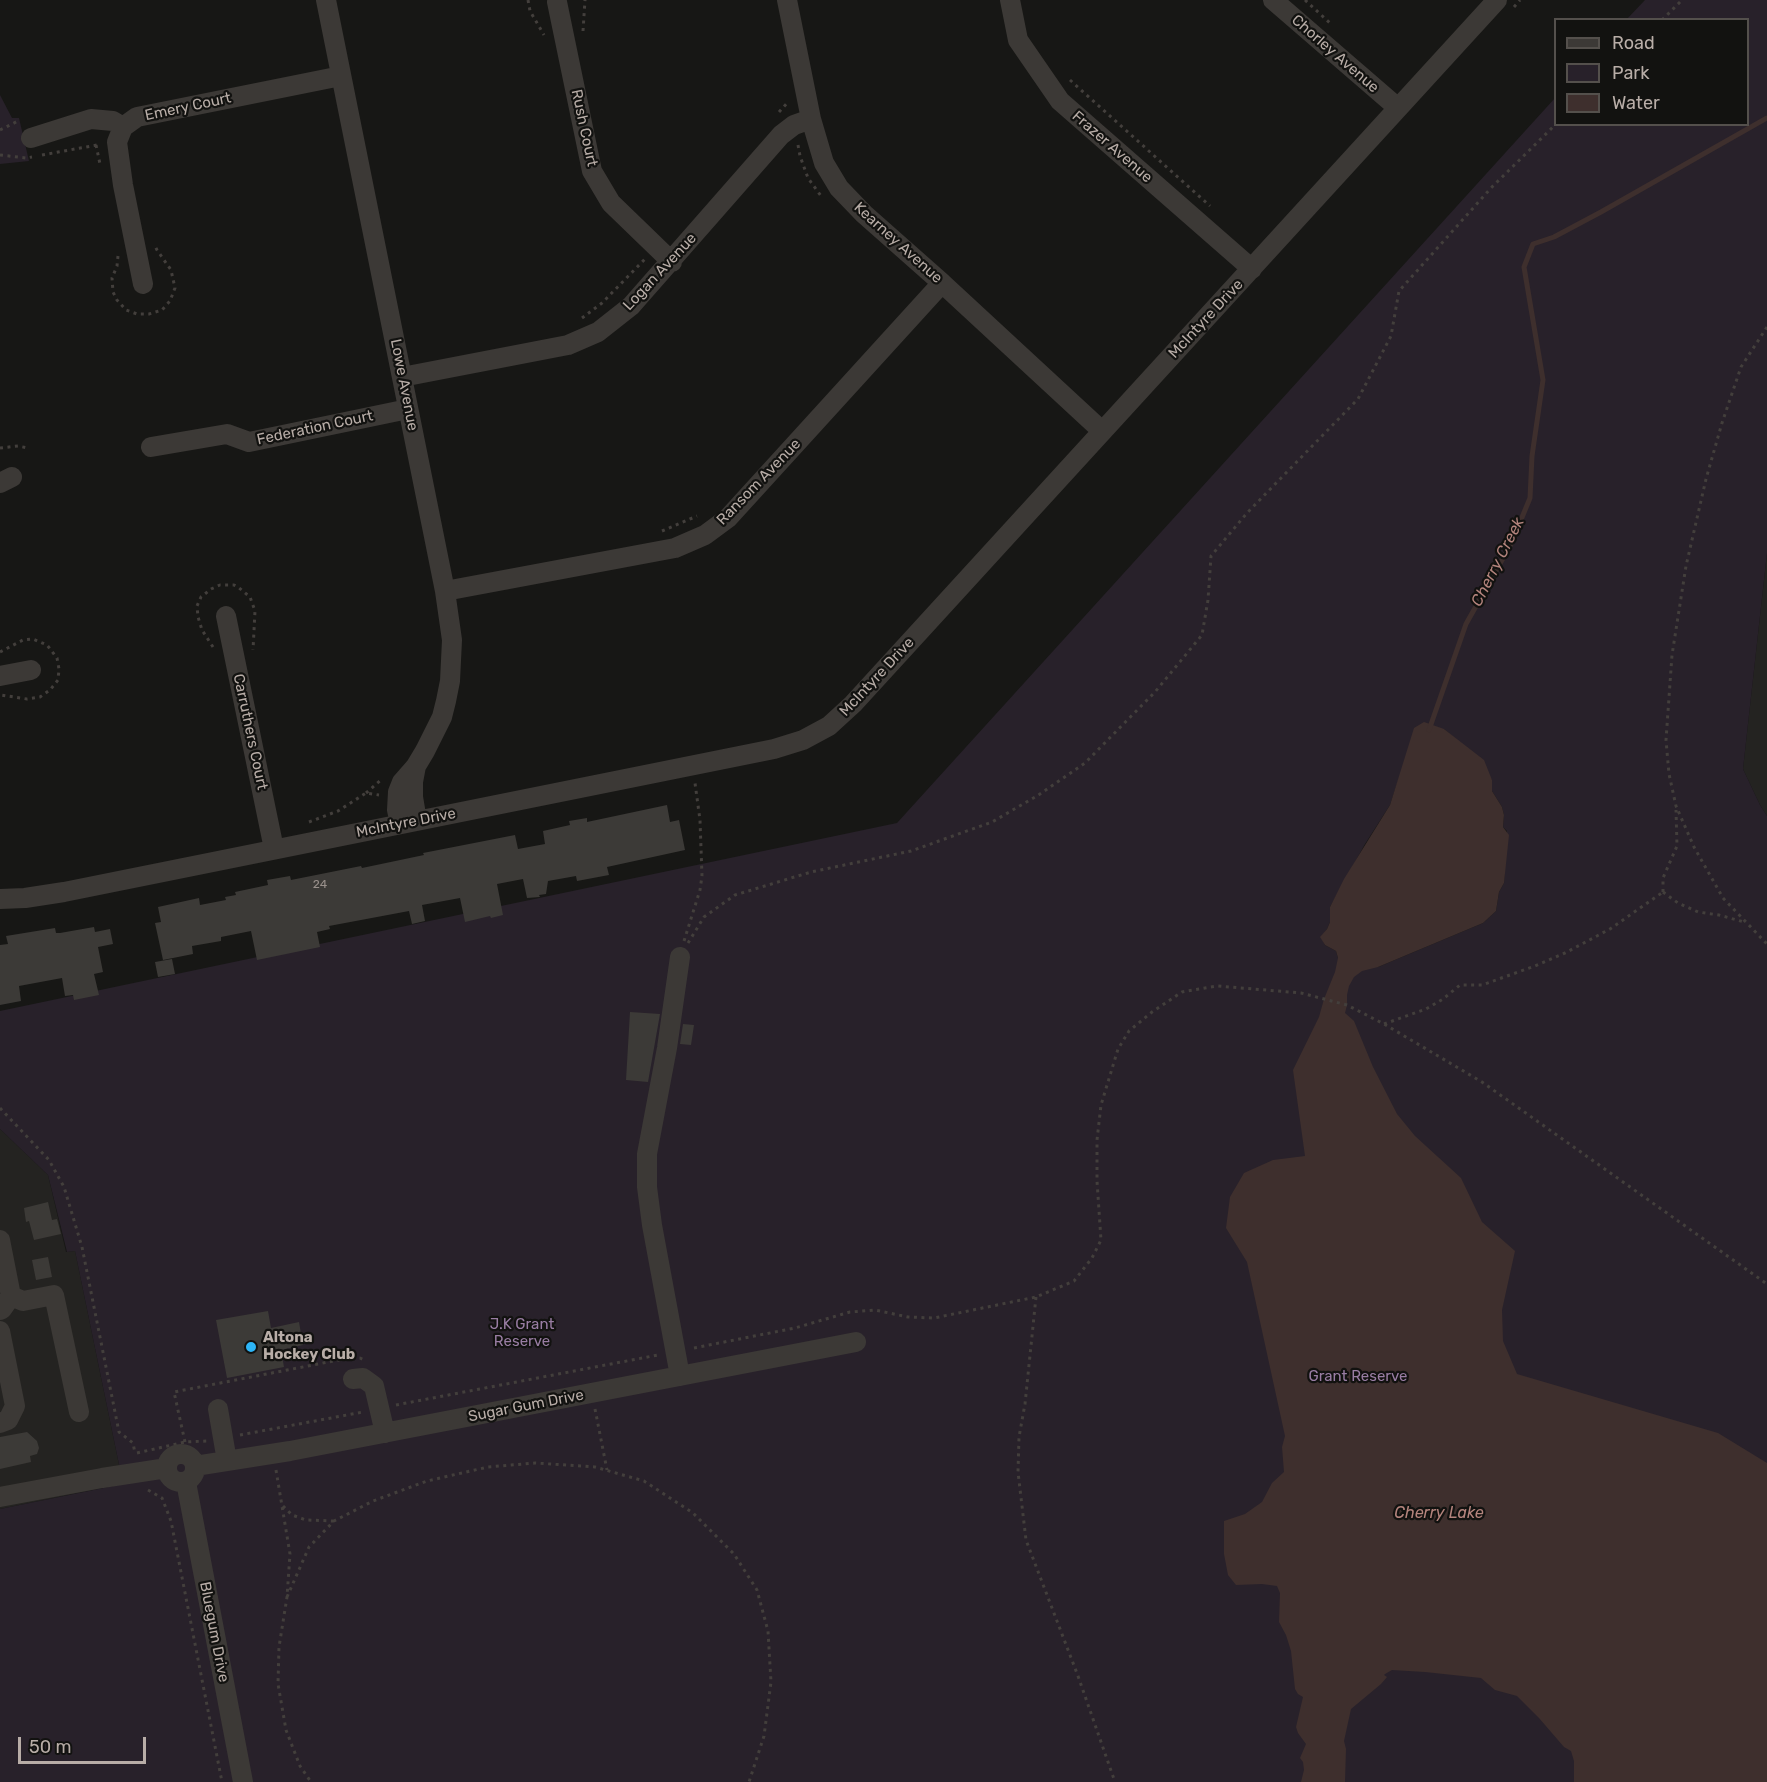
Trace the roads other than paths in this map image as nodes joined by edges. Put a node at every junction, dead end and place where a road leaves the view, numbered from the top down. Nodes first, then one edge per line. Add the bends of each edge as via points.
1 (326, 0) edge
2 (787, 0) edge
3 (1010, 0) edge
4 (1273, 0) edge
5 (557, 2) dead end
6 (1505, 4) edge
7 (341, 76) junction
8 (1398, 108) junction
9 (811, 119) junction
10 (120, 134) junction
11 (31, 138) dead end
12 (672, 261) junction
13 (1252, 269) junction
14 (942, 283) junction
15 (143, 284) dead end
16 (402, 377) junction
17 (408, 409) junction
18 (1102, 431) junction
19 (151, 447) dead end
20 (445, 591) junction
21 (226, 616) dead end
22 (31, 670) dead end
23 (0, 676) edge
24 (416, 766) junction
25 (409, 822) junction
26 (274, 849) junction
27 (0, 899) edge
28 (680, 957) road end
29 (0, 1240) edge
30 (5, 1303) edge
31 (0, 1331) edge
32 (856, 1342) dead end
33 (680, 1376) junction
34 (353, 1379) dead end
35 (218, 1409) dead end
36 (79, 1412) dead end
37 (0, 1423) edge
38 (385, 1433) junction
39 (227, 1461) junction
40 (191, 1474) junction
41 (0, 1497) edge
42 (243, 1782) edge

1 - 7 street, Lowe Avenue
2 - 9 street, Kearney Avenue
3 - 13 street, Frazer Avenue via 1018,40 1060,101
4 - 8 street, Chorley Avenue
5 - 12 street, Rush Court via 592,171 611,203
6 - 8 street, McIntyre Drive
7 - 10 street, Emery Court via 137,117
7 - 16 street, Lowe Avenue
8 - 13 street, McIntyre Drive
9 - 12 street, Logan Avenue via 781,135
9 - 14 street, Kearney Avenue via 824,163 839,188
10 - 11 street via 113,121 91,119
10 - 15 street via 123,185
12 - 16 street, Logan Avenue via 631,306 598,332 568,345
13 - 18 street, McIntyre Drive
14 - 18 street, Kearney Avenue
14 - 20 street, Ransom Avenue via 728,518 705,535 675,548
16 - 17 street, Lowe Avenue
17 - 19 street, Federation Court via 249,442 227,434
17 - 20 street, Lowe Avenue
18 - 25 street, McIntyre Drive via 840,717 817,733 790,745
20 - 24 street, Lowe Avenue via 452,640 450,681 442,717
21 - 26 street, Carruthers Court
22 - 23 street
24 - 25 street, Lowe Avenue
24 - 25 street, Lowe Avenue via 402,782 396,799
25 - 26 street, McIntyre Drive
26 - 27 street, McIntyre Drive via 43,896
28 - 33 street via 647,1154 652,1225
29 - 30 street
30 - 36 street via 54,1295
31 - 37 street via 15,1406 8,1420
32 - 33 street, Sugar Gum Drive
33 - 38 street, Sugar Gum Drive
34 - 38 street via 363,1378 374,1386
35 - 39 street
38 - 39 street, Sugar Gum Drive
39 - 40 street, Sugar Gum Drive
40 - 41 street via 179,1483 168,1475 167,1468 137,1463 102,1478
40 - 42 street, Bluegum Drive

